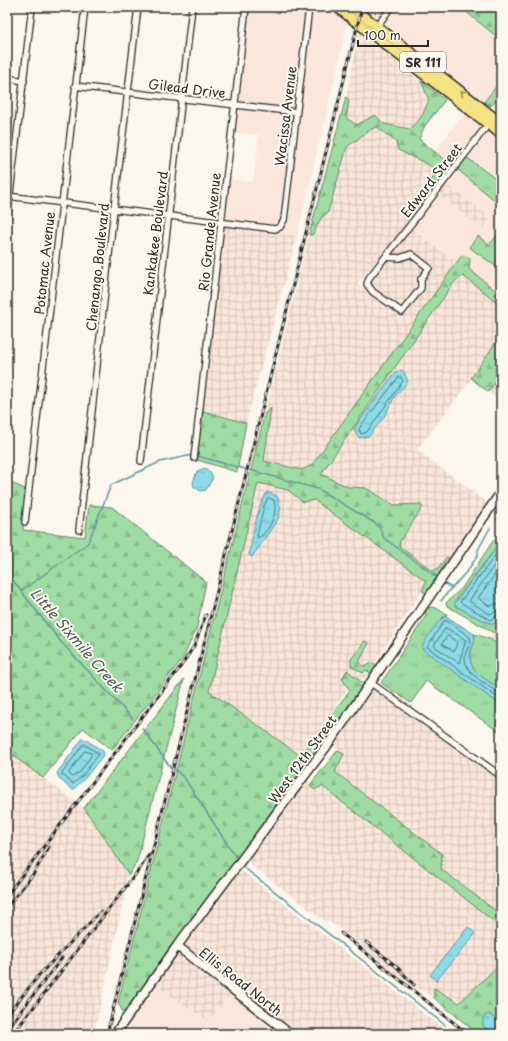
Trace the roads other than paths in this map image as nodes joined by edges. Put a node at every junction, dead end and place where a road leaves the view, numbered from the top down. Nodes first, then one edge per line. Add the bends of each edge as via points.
1 (32, 7) edge
2 (84, 7) edge
3 (138, 7) edge
4 (192, 7) edge
5 (246, 7) edge
6 (309, 7) edge
7 (337, 7) edge
8 (352, 7) edge
9 (391, 7) edge
10 (374, 30) junction
11 (7, 78) edge
12 (24, 81) junction
13 (75, 86) junction
14 (128, 92) junction
15 (181, 98) junction
16 (234, 105) junction
17 (296, 112) junction
18 (494, 121) edge
19 (501, 134) edge
20 (8, 197) edge
21 (62, 203) junction
22 (114, 209) junction
23 (168, 216) junction
24 (7, 219) edge
25 (221, 223) junction
26 (386, 257) junction
27 (194, 458) dead end
28 (141, 461) dead end
29 (501, 492) edge
30 (25, 522) dead end
31 (79, 530) dead end
32 (371, 684) junction
33 (501, 776) edge
34 (177, 946) junction
35 (115, 1034) edge
36 (290, 1034) edge

1 - 12 street
2 - 13 street, Potomac Avenue
3 - 14 street, Chenango Boulevard
4 - 15 street, Kankakee Boulevard
5 - 16 street, Rio Grande Avenue
6 - 17 street, Wacissa Avenue
7 - 10 main road, SR 111
8 - 10 main road, SR 111
9 - 10 street
10 - 18 main road, SR 111
11 - 12 street
12 - 20 street
13 - 14 street, Gilead Drive
13 - 21 street, Potomac Avenue
14 - 15 street, Gilead Drive
14 - 22 street, Chenango Boulevard
15 - 16 street, Gilead Drive
15 - 23 street, Kankakee Boulevard
16 - 17 street, Gilead Drive
16 - 25 street, Rio Grande Avenue
17 - 25 street, Wacissa Avenue via 284,220 280,228
18 - 19 main road, SR 111
18 - 26 street, Edward Street
20 - 21 street
20 - 24 street
21 - 22 street
21 - 30 street, Potomac Avenue
22 - 23 street
22 - 31 street, Chenango Boulevard
23 - 25 street
23 - 28 street, Kankakee Boulevard
25 - 27 street, Rio Grande Avenue
26 - 26 street, Edward Street via 367,284 373,292 402,312 421,288 421,279 430,268 411,254 400,258
29 - 32 street, West 12th Street
32 - 33 street
32 - 34 street, West 12th Street
34 - 35 street, West 12th Street
34 - 36 street, Ellis Road North

